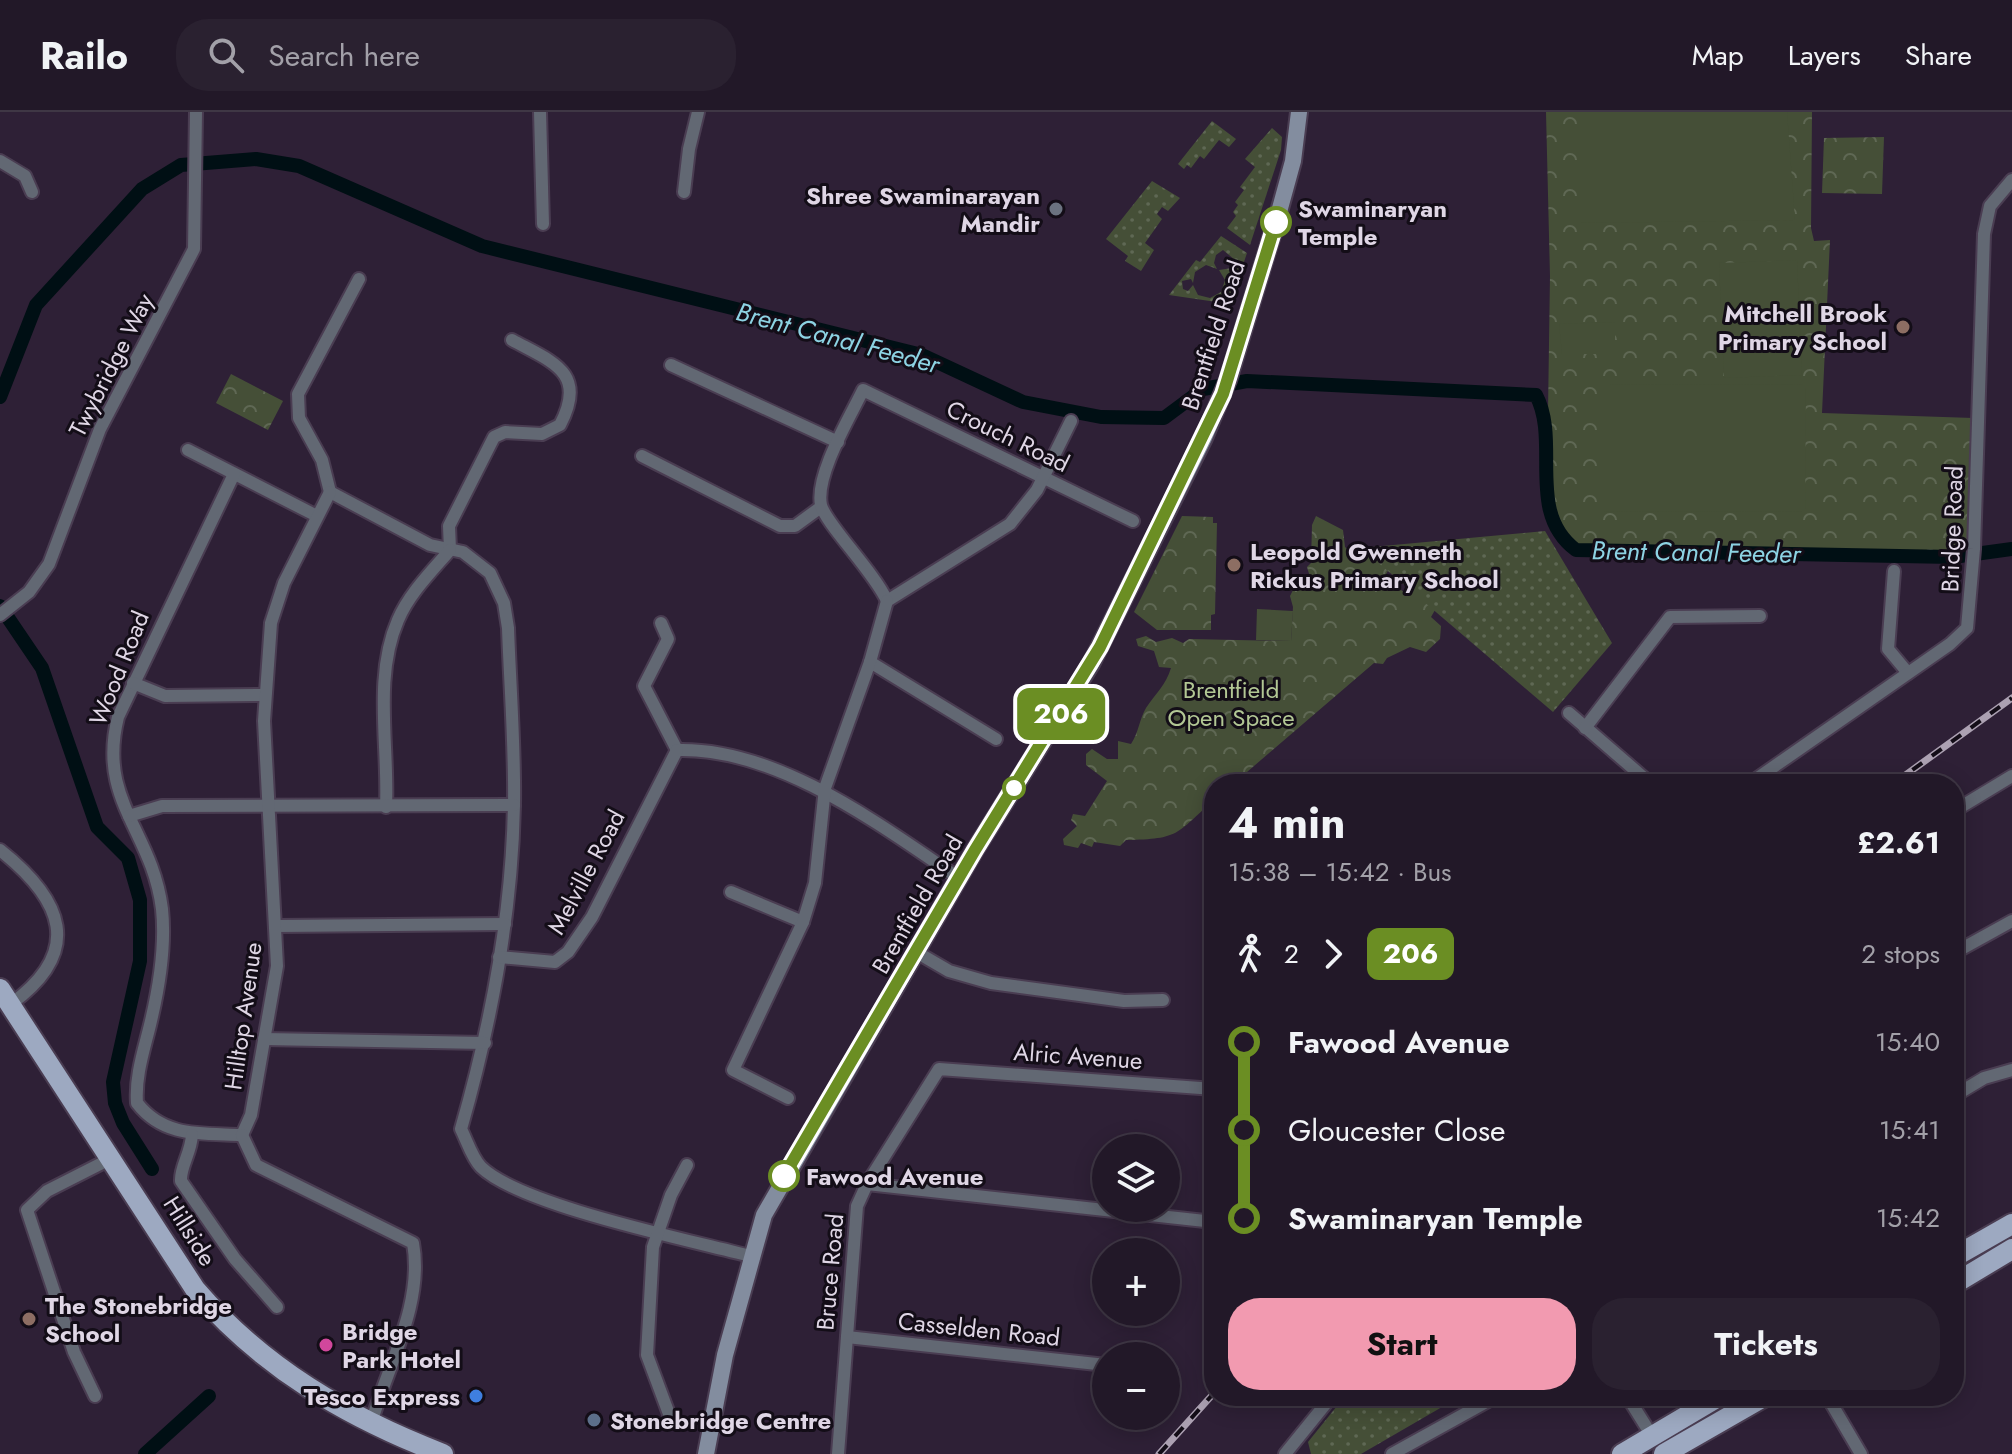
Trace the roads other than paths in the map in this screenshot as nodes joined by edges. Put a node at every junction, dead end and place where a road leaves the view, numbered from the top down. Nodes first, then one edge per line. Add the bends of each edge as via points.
1 (196, 112) edge
2 (540, 112) edge
3 (698, 112) edge
4 (1299, 112) edge
5 (0, 161) edge
6 (2012, 180) edge
7 (32, 192) dead end
8 (684, 192) dead end
9 (543, 224) dead end
10 (359, 279) dead end
11 (512, 340) dead end
12 (671, 365) dead end
13 (1071, 421) dead end
14 (838, 442) junction
15 (188, 450) dead end
16 (642, 456) dead end
17 (234, 474) junction
18 (1043, 477) junction
19 (330, 492) junction
20 (821, 507) junction
21 (315, 515) junction
22 (1133, 521) dead end
23 (450, 550) junction
24 (1894, 571) dead end
25 (887, 601) junction
26 (5, 612) edge
27 (1760, 616) dead end
28 (661, 623) dead end
29 (870, 662) junction
30 (1908, 673) junction
31 (133, 683) junction
32 (265, 695) junction
33 (1569, 713) dead end
34 (1585, 728) junction
35 (996, 739) dead end
36 (677, 750) junction
37 (1639, 774) edge
38 (1762, 774) edge
39 (2012, 776) edge
40 (825, 794) junction
41 (514, 805) junction
42 (1964, 805) edge
43 (267, 806) junction
44 (386, 807) junction
45 (129, 816) junction
46 (0, 850) edge
47 (960, 879) junction
48 (731, 892) dead end
49 (2012, 921) edge
50 (803, 922) junction
51 (505, 924) junction
52 (277, 926) junction
53 (1964, 947) edge
54 (918, 953) junction
55 (499, 957) junction
56 (5, 997) edge
57 (1163, 1000) dead end
58 (264, 1039) junction
59 (485, 1043) junction
60 (939, 1069) joint
61 (2012, 1070) edge
62 (1204, 1088) edge
63 (1964, 1090) edge
64 (788, 1098) dead end
65 (192, 1135) junction
66 (242, 1135) junction
67 (112, 1158) junction
68 (687, 1165) dead end
69 (867, 1184) junction
70 (1204, 1221) edge
71 (2012, 1224) edge
72 (658, 1232) junction
73 (2012, 1249) edge
74 (1964, 1251) edge
75 (754, 1257) junction
76 (1964, 1278) edge
77 (277, 1307) dead end
78 (847, 1337) junction
79 (1092, 1363) edge
80 (95, 1396) dead end
81 (1324, 1406) edge
82 (1479, 1406) edge
83 (1633, 1406) edge
84 (1703, 1406) edge
85 (1748, 1406) edge
86 (1833, 1406) edge
87 (669, 1414) dead end
88 (714, 1414) junction
89 (371, 1424) junction
90 (1652, 1436) junction
91 (443, 1454) edge
92 (698, 1454) edge
93 (706, 1454) edge
94 (838, 1454) edge
95 (1285, 1454) edge
96 (1392, 1454) edge
97 (1622, 1454) edge
98 (1664, 1454) edge
99 (1861, 1454) edge

1 - 26 street, Twybridge Way via 194,249 100,429 49,564 29,592
2 - 9 street
3 - 8 street
4 - 47 street, Brentfield Road via 1292,169 1226,385 1194,460 1091,664
5 - 7 street via 25,176
6 - 30 street, Bridge Road via 1990,206 1984,234 1971,611 1967,628
10 - 19 street via 296,406 322,460
11 - 23 street via 557,363 567,376 570,403 560,425 542,434 505,432 494,437 449,526
12 - 14 street
13 - 18 street
14 - 18 street, Crouch Road via 863,390
14 - 20 street via 821,488
15 - 17 street
16 - 20 street via 780,526 795,526
17 - 21 street
17 - 31 street, Wood Road
18 - 22 street, Crouch Road
18 - 25 street via 1010,524
19 - 21 street, Hilltop Avenue
19 - 23 street via 430,545
20 - 25 street via 879,581
21 - 32 street, Hilltop Avenue via 276,604
23 - 41 street via 463,552 490,573 504,603
23 - 44 street via 398,620 386,668
24 - 30 street via 1888,649
25 - 29 street
27 - 34 street via 1670,617
28 - 36 street via 668,639 644,686
29 - 35 street
29 - 40 street
30 - 38 street, Bridge Road
31 - 32 street via 165,696
31 - 45 street, Wood Road via 112,741 111,767
32 - 43 street, Hilltop Avenue
33 - 34 street
34 - 37 street
36 - 40 street via 697,749 778,769
36 - 55 street, Melville Road via 592,917 568,952 555,962
39 - 42 street
40 - 47 street
40 - 50 street via 815,883
41 - 44 street
41 - 51 street
43 - 44 street
43 - 45 street via 162,806
43 - 52 street, Hilltop Avenue
45 - 65 street, Wood Road via 149,853 162,913 156,999 136,1086 137,1103 159,1123
46 - 56 street via 38,883 52,906 57,936 45,975
47 - 54 street, Brentfield Road
48 - 50 street
49 - 53 street
50 - 64 street via 733,1070
51 - 52 street
51 - 55 street
52 - 58 street, Hilltop Avenue via 277,966
54 - 57 street via 949,971 991,983 1124,1001
54 - 75 street, Brentfield Road via 788,1169 764,1215
55 - 59 street
56 - 67 main road, Hillside
58 - 59 street
58 - 66 street, Hilltop Avenue via 248,1127
59 - 72 street via 461,1129 480,1166 543,1198
60 - 62 street, Alric Avenue
60 - 69 street, Bruce Road
61 - 63 street
65 - 66 street, Wood Road
65 - 77 street via 181,1181 235,1259
66 - 89 street via 256,1165 413,1243 417,1265 407,1314
67 - 80 street via 47,1191 27,1210 74,1352
67 - 89 main road, Hillside via 195,1289 220,1318 280,1369
68 - 72 street
69 - 70 street
69 - 78 street, Bruce Road via 857,1206
71 - 74 main road
72 - 75 street
72 - 87 street via 647,1355
73 - 76 main road
75 - 88 street, Brentfield Road
78 - 79 street, Casselden Road
78 - 94 street, Bruce Road
81 - 95 street
82 - 96 street
83 - 90 street
84 - 90 main road
85 - 98 main road
86 - 99 street
88 - 92 street, Brentfield Road
88 - 93 street, Brentfield Road
89 - 91 main road, Hillside
90 - 97 main road

